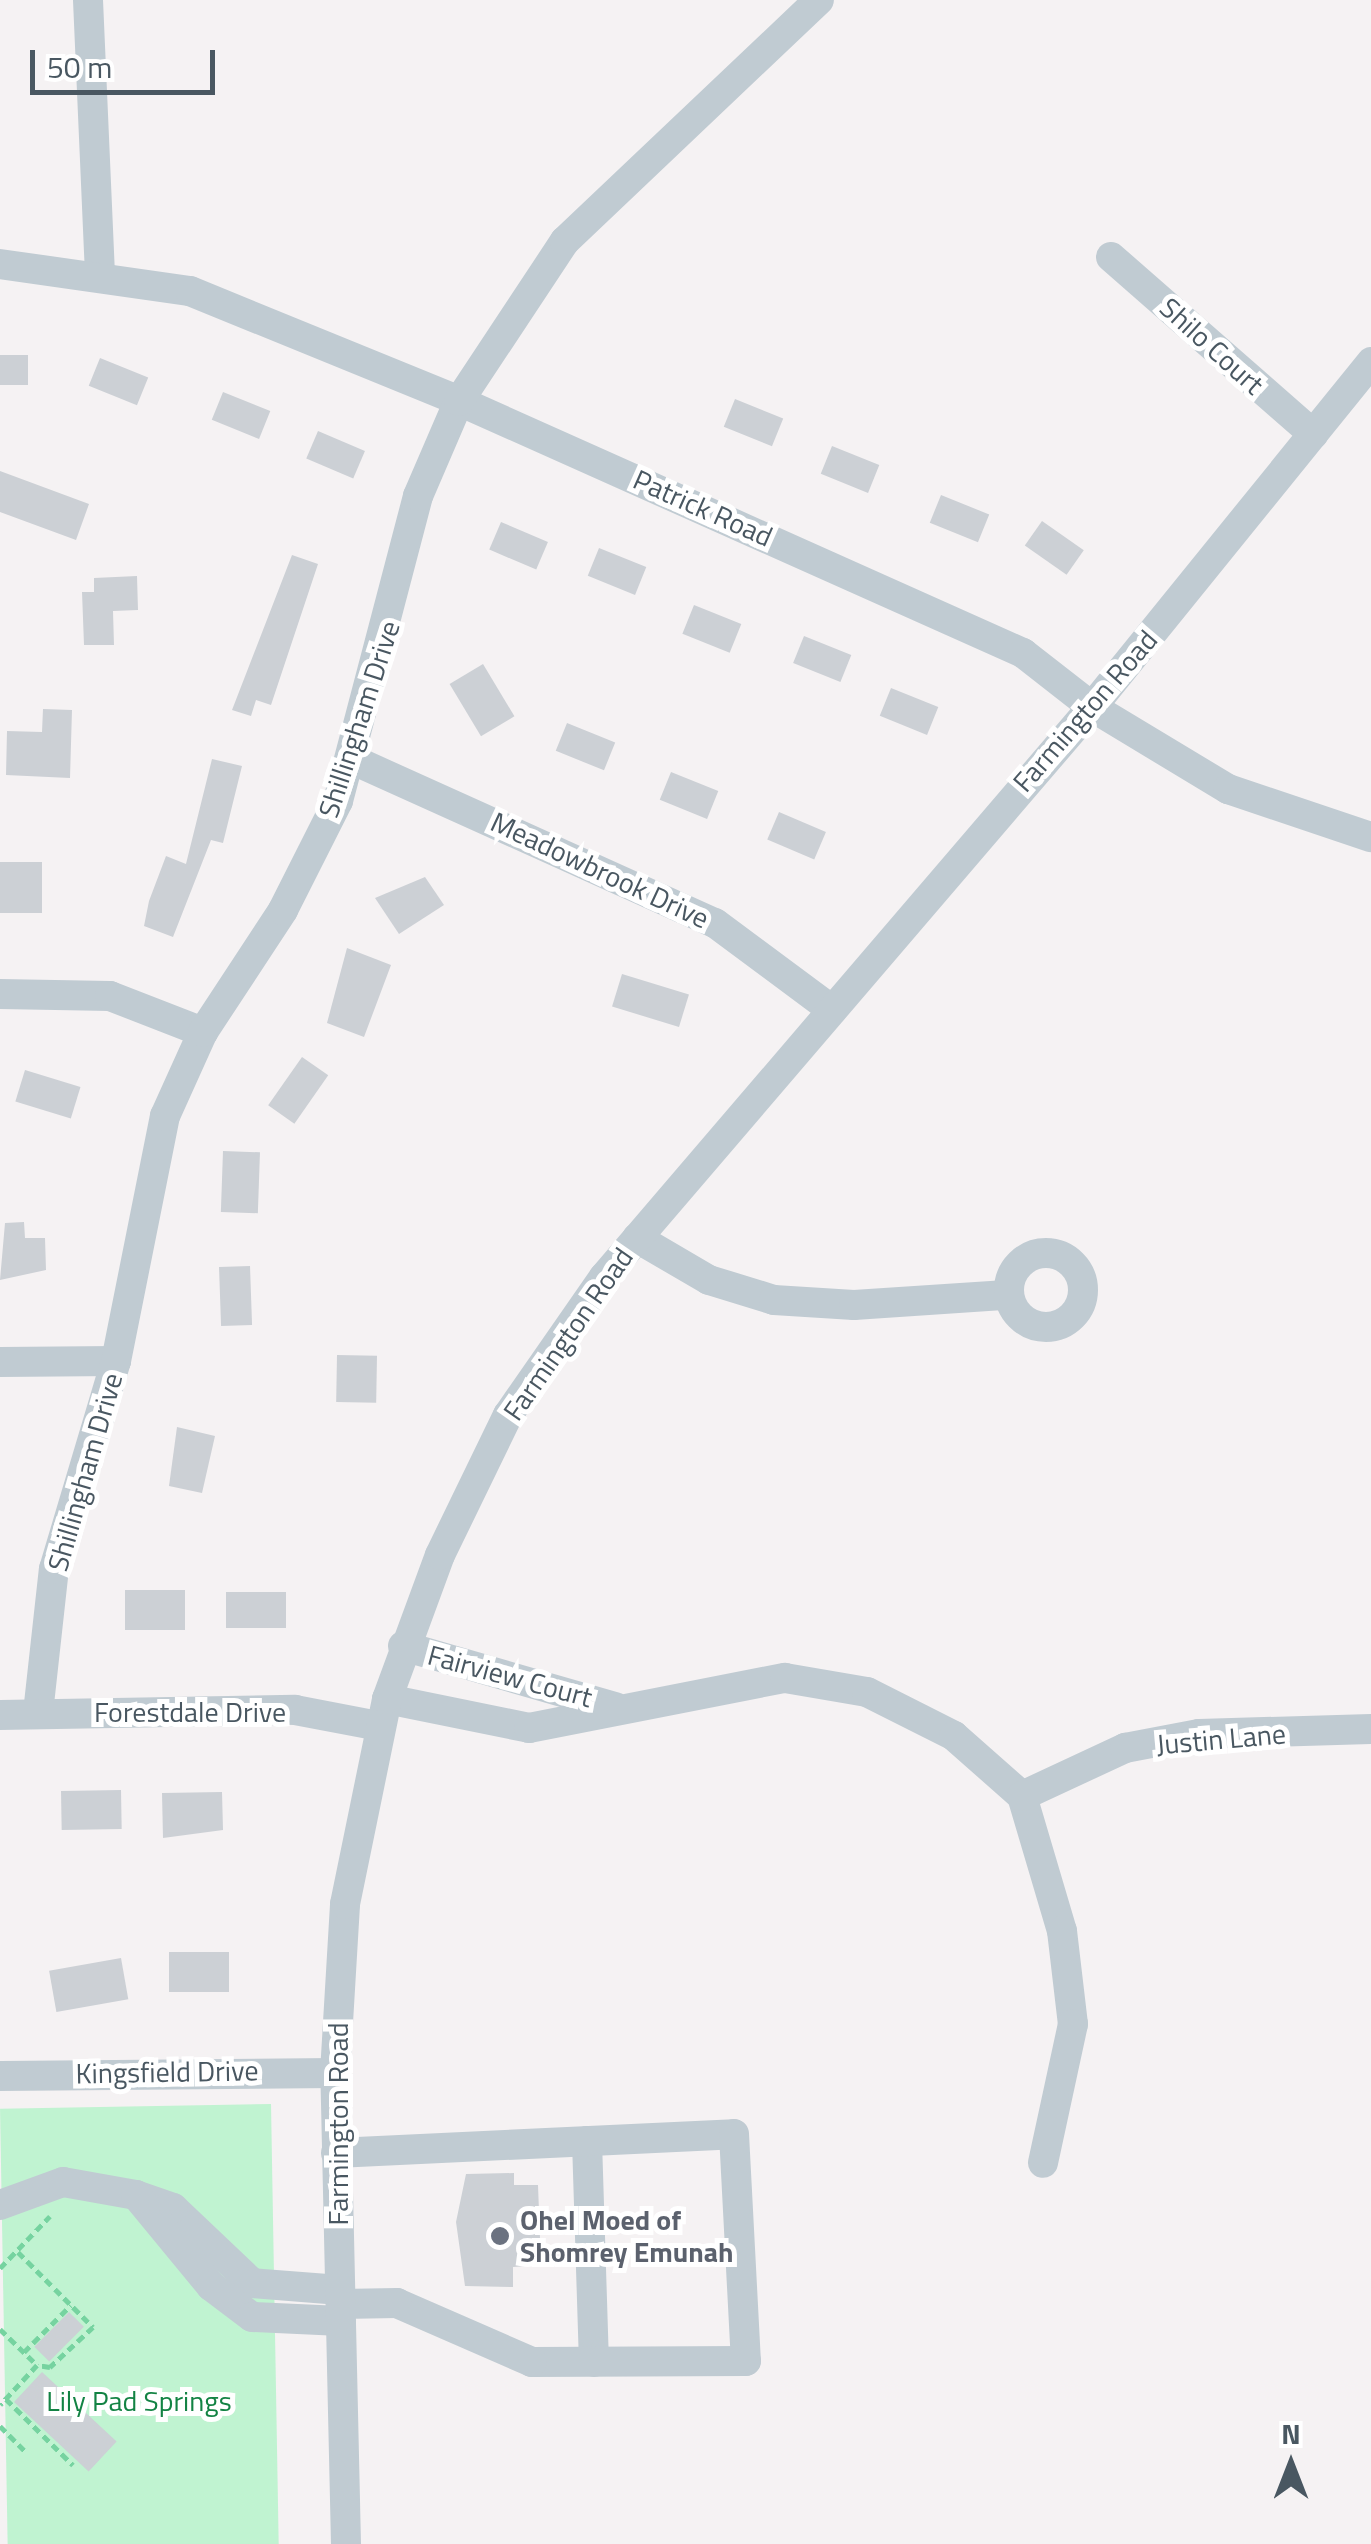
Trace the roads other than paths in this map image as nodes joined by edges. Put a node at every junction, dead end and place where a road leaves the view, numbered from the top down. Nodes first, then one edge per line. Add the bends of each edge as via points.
1 (88, 0) edge
2 (819, 0) edge
3 (1111, 256) dead end
4 (0, 264) edge
5 (100, 272) junction
6 (1371, 362) edge
7 (459, 400) junction
8 (1312, 434) junction
9 (1092, 707) junction
10 (351, 758) junction
11 (1371, 837) edge
12 (0, 994) edge
13 (832, 1010) junction
14 (203, 1032) junction
15 (637, 1238) junction
16 (1003, 1294) dead end
17 (116, 1361) junction
18 (0, 1362) edge
19 (404, 1646) junction
20 (615, 1707) junction
21 (383, 1712) junction
22 (38, 1713) junction
23 (0, 1715) edge
24 (1371, 1729) edge
25 (1022, 1796) junction
26 (335, 2072) junction
27 (0, 2076) edge
28 (587, 2141) junction
29 (336, 2152) junction
30 (1043, 2163) dead end
31 (1, 2206) edge
32 (341, 2305) junction
33 (594, 2362) junction
34 (346, 2544) edge

1 - 5 street
2 - 7 street, Shillingham Drive via 565,242
3 - 8 street, Shilo Court
4 - 5 street, Patrick Road
5 - 7 street, Patrick Road via 190,291
6 - 8 street, Farmington Road
7 - 9 street, Patrick Road via 957,620 1023,653
7 - 10 street, Shillingham Drive via 418,496
8 - 9 street, Farmington Road
9 - 11 street, Patrick Road via 1284,815
9 - 13 street, Farmington Road
10 - 13 street, Meadowbrook Drive via 714,924
10 - 14 street, Shillingham Drive via 284,910
12 - 14 street via 110,996
13 - 15 street, Farmington Road
14 - 17 street, Shillingham Drive via 165,1116
15 - 16 street via 710,1280 774,1300 854,1305
15 - 19 street, Farmington Road via 508,1415
17 - 18 street
17 - 22 street, Shillingham Drive via 54,1570
19 - 20 street, Fairview Court
19 - 21 street, Farmington Road
20 - 21 street, Fairview Court via 529,1728
20 - 25 street, Fairview Court via 785,1678 868,1692 954,1736
21 - 22 street, Forestdale Drive
21 - 26 street, Farmington Road via 345,1904
22 - 23 street, Forestdale Drive
24 - 25 street, Justin Lane via 1200,1734 1124,1748
25 - 30 street via 1058,1913 1073,2024
26 - 27 street, Kingsfield Drive
26 - 29 street, Farmington Road
28 - 29 street
28 - 33 street
28 - 33 street via 734,2134 746,2361
29 - 32 street, Farmington Road
31 - 32 street via 63,2182 136,2195 173,2208 252,2316
32 - 33 street via 398,2303 532,2362
32 - 34 street, Farmington Road

